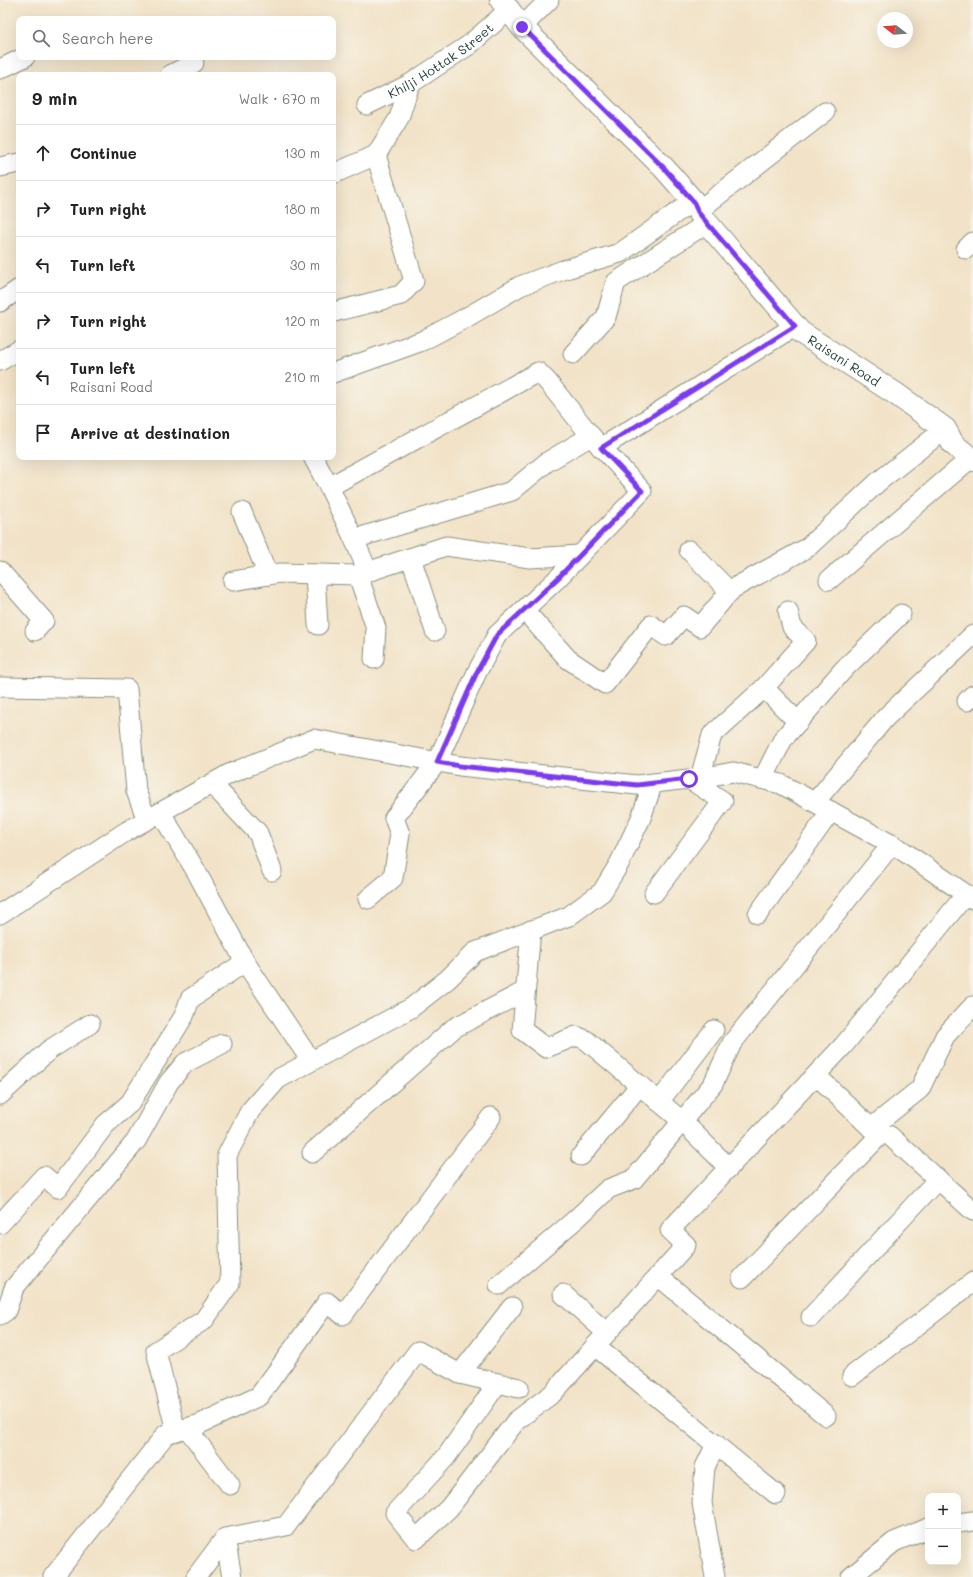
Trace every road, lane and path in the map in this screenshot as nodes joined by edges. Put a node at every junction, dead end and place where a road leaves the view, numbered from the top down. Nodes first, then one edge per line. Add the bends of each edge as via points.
1 (549, 0) edge
2 (505, 5) edge
3 (522, 27) junction
4 (19, 60) edge
5 (194, 63) dead end
6 (0, 69) edge
7 (176, 72) edge
8 (410, 84) junction
9 (366, 105) dead end
10 (825, 112) dead end
11 (376, 155) junction
12 (16, 164) edge
13 (0, 167) edge
14 (336, 173) edge
15 (700, 212) junction
16 (16, 291) edge
17 (0, 302) edge
18 (336, 311) edge
19 (795, 326) junction
20 (16, 352) edge
21 (573, 354) dead end
22 (0, 361) edge
23 (336, 372) edge
24 (945, 429) junction
25 (596, 442) junction
26 (972, 459) edge
27 (314, 460) edge
28 (328, 487) junction
29 (242, 512) dead end
30 (354, 539) junction
31 (689, 550) dead end
32 (580, 556) junction
33 (411, 558) junction
34 (0, 571) edge
35 (363, 573) junction
36 (315, 574) junction
37 (268, 575) junction
38 (829, 580) dead end
39 (233, 581) dead end
40 (730, 592) junction
41 (524, 610) junction
42 (788, 611) dead end
43 (901, 614) dead end
44 (318, 625) dead end
45 (35, 630) dead end
46 (435, 631) dead end
47 (973, 635) edge
48 (374, 659) dead end
49 (0, 687) edge
50 (764, 688) junction
51 (798, 722) junction
52 (437, 762) junction
53 (695, 779) junction
54 (763, 779) junction
55 (653, 783) junction
56 (212, 784) junction
57 (823, 807) junction
58 (154, 816) junction
59 (892, 844) junction
60 (272, 871) dead end
61 (654, 894) dead end
62 (970, 897) edge
63 (368, 899) dead end
64 (0, 914) edge
65 (758, 914) dead end
66 (531, 930) junction
67 (245, 962) junction
68 (525, 991) junction
69 (973, 1006) edge
70 (90, 1024) dead end
71 (714, 1030) dead end
72 (222, 1044) dead end
73 (311, 1061) junction
74 (816, 1075) junction
75 (640, 1085) junction
76 (0, 1095) edge
77 (659, 1102) junction
78 (491, 1117) dead end
79 (682, 1121) junction
80 (877, 1130) junction
81 (312, 1153) dead end
82 (582, 1156) dead end
83 (729, 1168) junction
84 (938, 1179) junction
85 (970, 1203) edge
86 (0, 1224) edge
87 (658, 1276) junction
88 (742, 1278) dead end
89 (973, 1282) edge
90 (498, 1285) dead end
91 (563, 1294) dead end
92 (512, 1307) dead end
93 (0, 1315) edge
94 (811, 1317) dead end
95 (601, 1339) junction
96 (460, 1374) junction
97 (852, 1376) dead end
98 (497, 1384) junction
99 (519, 1388) dead end
100 (826, 1416) dead end
101 (181, 1430) junction
102 (716, 1444) junction
103 (230, 1485) dead end
104 (776, 1494) dead end
105 (973, 1521) edge
106 (961, 1523) edge
107 (926, 1529) edge
108 (225, 1538) junction
109 (53, 1577) edge
110 (196, 1577) edge
111 (232, 1577) edge
112 (715, 1577) edge
113 (851, 1577) edge

1 - 3 street
2 - 3 main road, Raisani Road
2 - 8 street, Khilji Hottak Street via 469,45
3 - 15 main road, Raisani Road via 664,168
4 - 6 street
5 - 7 street
8 - 9 street, Khilji Hottak Street
8 - 11 street via 398,118
10 - 15 street
11 - 14 street
11 - 18 street via 414,281 401,295
12 - 13 street
15 - 19 main road, Raisani Road
15 - 21 street via 616,282 606,316
15 - 23 street via 620,253 520,286 422,341
16 - 17 street
19 - 24 main road, Raisani Road via 800,332
19 - 25 street
20 - 22 street
24 - 26 main road, Raisani Road via 953,444
24 - 40 street via 878,482 807,548
25 - 28 street via 538,372
25 - 30 street via 547,462 512,491
25 - 32 street via 642,491
26 - 38 street
27 - 28 street
28 - 30 street
29 - 37 street
30 - 35 street
31 - 40 street
32 - 33 street via 530,558 446,546
32 - 41 street
33 - 35 street
33 - 46 street
34 - 45 street via 44,621
35 - 36 street
35 - 48 street via 376,628
36 - 37 street
36 - 44 street
37 - 39 street
40 - 41 street via 700,627 684,616 666,636 651,625 606,684 568,659
41 - 52 street via 497,635 477,672
42 - 50 street via 792,627 806,642
43 - 51 street via 844,669
47 - 57 street via 886,717
49 - 58 street via 127,688 136,791
50 - 51 street
50 - 53 street via 712,735
51 - 54 street via 783,739
52 - 55 street via 532,775 637,785
52 - 56 street via 314,739 229,774
52 - 63 street via 394,818 400,834 393,878
53 - 54 street via 733,772
53 - 55 street
53 - 61 street via 723,801
54 - 57 street via 781,784
55 - 66 street via 641,818 620,864 602,892 569,916
56 - 58 street
56 - 60 street via 258,833
57 - 59 street
57 - 65 street
58 - 64 street
58 - 67 street via 196,872
59 - 62 street
59 - 79 street via 732,1043 713,1084
62 - 74 street
66 - 68 street
66 - 73 street via 475,952 448,979 411,1008
67 - 73 street
67 - 86 street via 190,999 184,1016 130,1103 105,1125 58,1188 44,1176
68 - 75 street via 522,1030 546,1048 576,1036 586,1040
68 - 81 street via 454,1028
69 - 80 street via 945,1036 920,1090
70 - 76 street via 49,1050
71 - 77 street
72 - 93 street via 185,1063 169,1082 136,1142 14,1288 6,1311
73 - 101 street via 278,1078 250,1110 227,1155 230,1283 204,1320 156,1351
74 - 80 street
74 - 83 street
75 - 77 street
75 - 82 street
77 - 79 street
78 - 101 street via 343,1315 327,1302 260,1396
79 - 83 street
79 - 90 street via 634,1179 608,1189
80 - 84 street via 890,1136
80 - 88 street
83 - 87 street via 670,1230 686,1245
84 - 85 street
84 - 94 street
87 - 95 street
87 - 100 street
89 - 97 street
91 - 95 street
92 - 96 street
95 - 98 street via 553,1393 516,1421 449,1508 416,1540 395,1513 446,1457
95 - 102 street
96 - 98 street
96 - 108 street via 418,1351 286,1526
98 - 99 street
101 - 103 street
101 - 109 street via 166,1434
102 - 104 street
102 - 112 street via 705,1467 702,1503
105 - 106 street
107 - 113 street via 894,1542
108 - 110 street
108 - 111 street

